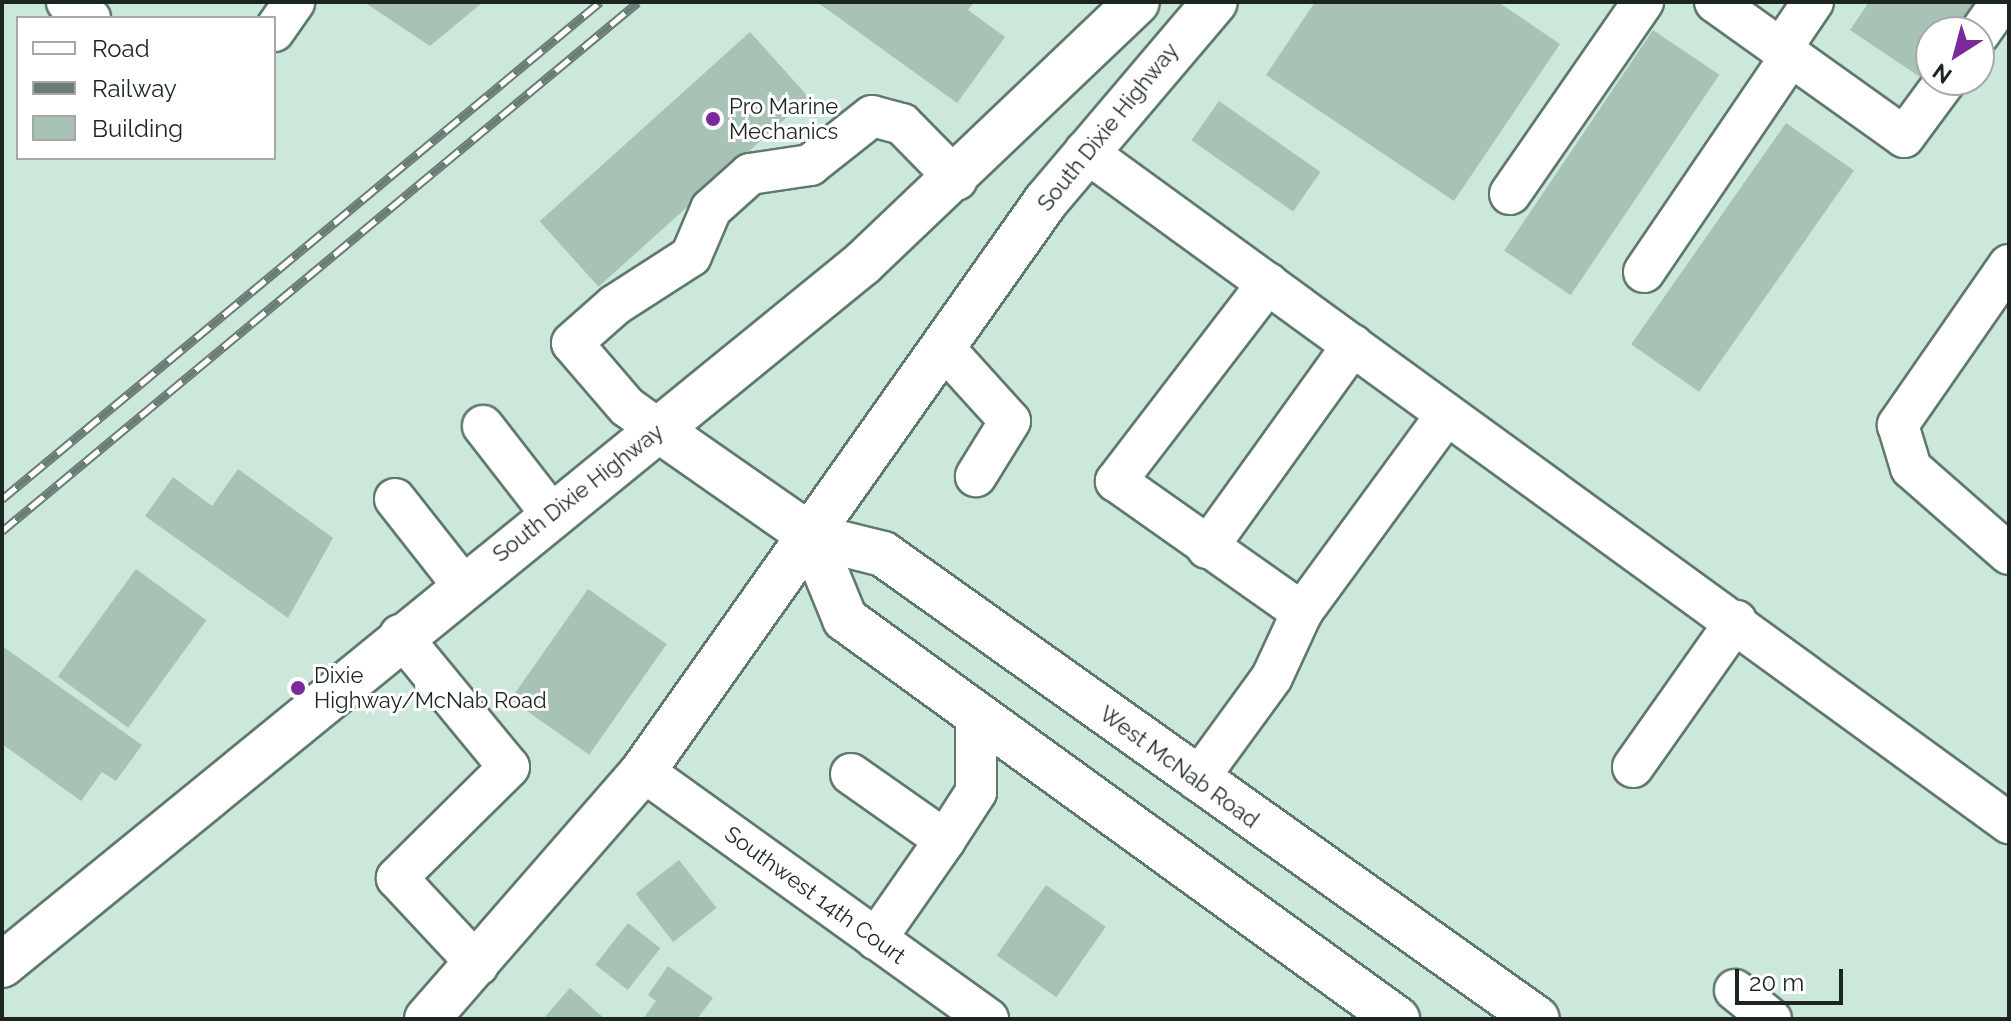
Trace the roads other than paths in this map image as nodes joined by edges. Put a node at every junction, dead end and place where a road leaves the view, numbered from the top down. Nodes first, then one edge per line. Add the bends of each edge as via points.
1 (67, 2) edge
2 (294, 2) edge
3 (1137, 2) edge
4 (1215, 2) edge
5 (1643, 2) edge
6 (1715, 2) edge
7 (1813, 2) edge
8 (87, 16) edge
9 (276, 28) edge
10 (1786, 52) junction
11 (1934, 96) edge
12 (1085, 151) junction
13 (957, 180) junction
14 (1510, 194) dead end
15 (2009, 265) edge
16 (1644, 272) dead end
17 (1268, 283) junction
18 (1353, 345) junction
19 (942, 346) junction
20 (1447, 414) junction
21 (483, 426) dead end
22 (659, 430) junction
23 (976, 476) dead end
24 (395, 499) dead end
25 (552, 515) junction
26 (811, 536) junction
27 (1207, 548) junction
28 (2009, 554) edge
29 (462, 584) junction
30 (1302, 612) junction
31 (1736, 621) junction
32 (400, 635) junction
33 (976, 713) junction
34 (1633, 767) dead end
35 (643, 771) junction
36 (851, 774) dead end
37 (1197, 780) junction
38 (2009, 823) edge
39 (945, 840) junction
40 (876, 939) junction
41 (2, 965) edge
42 (478, 965) junction
43 (1735, 990) dead end
44 (427, 1019) edge
45 (988, 1019) edge
46 (1397, 1019) edge
47 (1537, 1019) edge
48 (1771, 1019) edge

1 - 8 street
2 - 9 street
3 - 13 main road, South Dixie Highway
4 - 12 main road, South Dixie Highway
5 - 14 street
6 - 10 street
7 - 10 street
10 - 11 street via 1904,137
10 - 16 street
12 - 17 street
12 - 19 main road, South Dixie Highway
13 - 22 main road, South Dixie Highway
13 - 22 street via 902,124 872,116 810,165 750,174 711,209 691,256 615,305 572,343 627,407
15 - 28 street via 1898,425 1911,468
17 - 18 street
17 - 27 street via 1116,481
18 - 20 street
18 - 27 street
19 - 23 street via 1010,421
19 - 26 main road, South Dixie Highway
20 - 30 street
20 - 31 street
21 - 25 street
22 - 25 main road, South Dixie Highway
22 - 26 main road, West McNab Road
24 - 29 street
25 - 29 main road, South Dixie Highway
26 - 33 main road via 845,619
26 - 35 main road, South Dixie Highway
26 - 37 main road, West McNab Road via 883,554
27 - 30 street
29 - 32 main road, South Dixie Highway
30 - 37 street via 1272,677
31 - 34 street
31 - 38 street
32 - 41 main road, South Dixie Highway
32 - 42 street via 509,767 397,878
33 - 39 street via 976,792
33 - 46 main road
35 - 40 street, Southwest 14th Court
35 - 42 main road, South Dixie Highway
36 - 39 street
37 - 47 main road, West McNab Road
39 - 40 street
40 - 45 street, Southwest 14th Court
42 - 44 main road, South Dixie Highway
43 - 48 street

